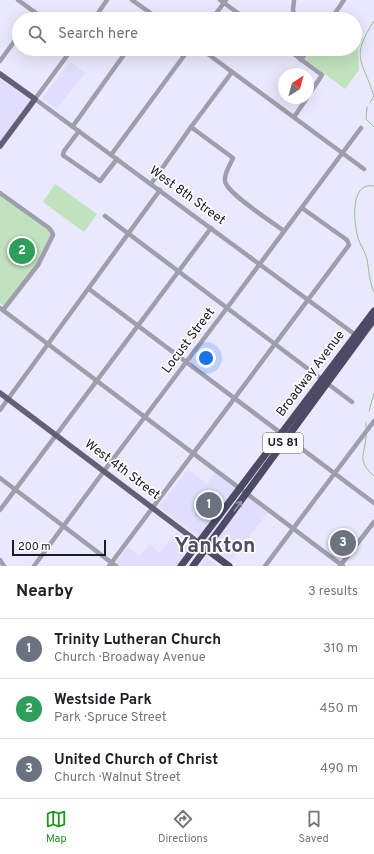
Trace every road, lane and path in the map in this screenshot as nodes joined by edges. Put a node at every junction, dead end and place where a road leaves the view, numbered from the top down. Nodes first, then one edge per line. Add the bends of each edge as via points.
1 (18, 0) edge
2 (108, 0) edge
3 (132, 0) edge
4 (294, 0) edge
5 (344, 0) edge
6 (223, 1) edge
7 (35, 12) edge
8 (99, 12) edge
9 (145, 12) edge
10 (216, 12) edge
11 (237, 12) edge
12 (293, 12) edge
13 (336, 12) edge
14 (12, 45) edge
15 (67, 56) edge
16 (123, 56) edge
17 (184, 56) edge
18 (210, 56) edge
19 (296, 56) edge
20 (304, 56) edge
21 (301, 60) junction
22 (0, 61) edge
23 (312, 68) edge
24 (314, 69) edge
25 (232, 72) junction
26 (0, 74) edge
27 (314, 87) edge
28 (35, 99) junction
29 (302, 104) edge
30 (294, 117) junction
31 (73, 126) junction
32 (191, 127) junction
33 (361, 128) dead end
34 (79, 131) junction
35 (0, 146) edge
36 (342, 153) junction
37 (111, 155) junction
38 (116, 159) junction
39 (364, 170) dead end
40 (151, 184) junction
41 (160, 190) junction
42 (0, 193) edge
43 (302, 208) junction
44 (105, 216) dead end
45 (211, 228) junction
46 (284, 231) junction
47 (129, 233) junction
48 (260, 264) junction
49 (179, 272) junction
50 (89, 288) junction
51 (308, 300) junction
52 (228, 308) junction
53 (1, 309) edge
54 (374, 311) edge
55 (374, 320) edge
56 (138, 326) junction
57 (358, 337) junction
58 (48, 344) junction
59 (275, 344) junction
60 (187, 362) junction
61 (97, 381) junction
62 (325, 381) junction
63 (0, 393) edge
64 (235, 398) junction
65 (8, 399) junction
66 (352, 402) dead end
67 (0, 410) edge
68 (146, 417) junction
69 (373, 423) edge
70 (284, 435) junction
71 (56, 436) junction
72 (194, 453) junction
73 (104, 471) junction
74 (334, 473) junction
75 (0, 478) edge
76 (240, 489) junction
77 (15, 490) junction
78 (247, 494) junction
79 (374, 503) edge
80 (153, 508) junction
81 (0, 510) edge
82 (374, 522) edge
83 (64, 526) junction
84 (293, 528) junction
85 (199, 543) junction
86 (206, 548) junction
87 (0, 560) edge
88 (110, 564) edge
89 (4, 566) edge
90 (34, 566) edge
91 (116, 566) edge
92 (181, 566) edge
93 (193, 566) edge
94 (230, 566) edge
95 (265, 566) edge
96 (342, 566) edge

1 - 7 street
2 - 8 street
3 - 9 street
4 - 12 street
5 - 13 street
6 - 10 street
6 - 11 street
14 - 22 street
15 - 28 street
16 - 31 street
17 - 37 street
18 - 25 street
19 - 21 street
20 - 21 street
21 - 23 street
24 - 27 street via 322,75
25 - 30 street
25 - 32 street
26 - 28 main road, West 8th Street
28 - 31 street, West 8th Street
28 - 35 main road
29 - 30 street
30 - 36 street
31 - 34 street, West 8th Street
32 - 40 street
32 - 46 street via 233,158 225,182 235,195
33 - 36 street, Locust Street
34 - 37 street, West 8th Street
34 - 38 street via 63,155 100,181
36 - 39 street
36 - 43 street, Locust Street
37 - 38 street, West 8th Street
38 - 40 street, West 8th Street
40 - 41 street, West 8th Street
41 - 45 street, West 8th Street
41 - 47 street
42 - 53 street via 49,228 53,235 38,265
43 - 46 street, Locust Street
43 - 51 street via 349,243
44 - 47 street
45 - 48 street, West 8th Street
45 - 49 street
46 - 48 street, Locust Street
47 - 49 street
47 - 50 street
48 - 51 street, West 8th Street
48 - 52 street, Locust Street
49 - 52 street
49 - 56 street
50 - 56 street
50 - 58 street
51 - 57 street, West 8th Street
51 - 59 street
52 - 59 street
52 - 60 street, Locust Street
53 - 58 street
54 - 57 highway, Broadway Avenue / US 81
55 - 57 highway, Broadway Avenue / US 81
56 - 60 street
56 - 61 street
57 - 62 highway, Broadway Avenue / US 81
58 - 61 street
58 - 65 street
59 - 62 street
59 - 64 street
60 - 64 street
60 - 68 street, Locust Street
61 - 68 street
61 - 71 street
62 - 66 street
62 - 70 highway, Broadway Avenue / US 81
63 - 65 main road, West 4th Street
64 - 70 street
64 - 72 street
65 - 67 street
65 - 71 main road, West 4th Street
68 - 72 street
68 - 73 street, Locust Street
69 - 74 street
70 - 74 street
70 - 76 highway, Broadway Avenue / US 81
70 - 78 highway, Broadway Avenue / US 81
71 - 73 main road, West 4th Street
71 - 77 street
72 - 76 street
72 - 80 street
73 - 80 main road, West 4th Street
73 - 83 street, Locust Street
74 - 79 street
74 - 84 street
75 - 77 street
76 - 78 street
76 - 85 highway, Broadway Avenue / US 81
77 - 81 street
77 - 83 street
78 - 84 street
86 -> 78 highway, Broadway Avenue / US 81
80 - 85 main road, West 4th Street
80 - 88 street
82 - 96 street
83 - 88 street
83 - 90 street, Locust Street
84 - 95 street
84 - 96 street
85 - 86 highway, West 4th Street
85 - 92 highway, Broadway Avenue / US 81
86 - 93 highway, Broadway Avenue / US 81
86 - 94 highway, West 4th Street
87 - 89 street
88 - 91 street

